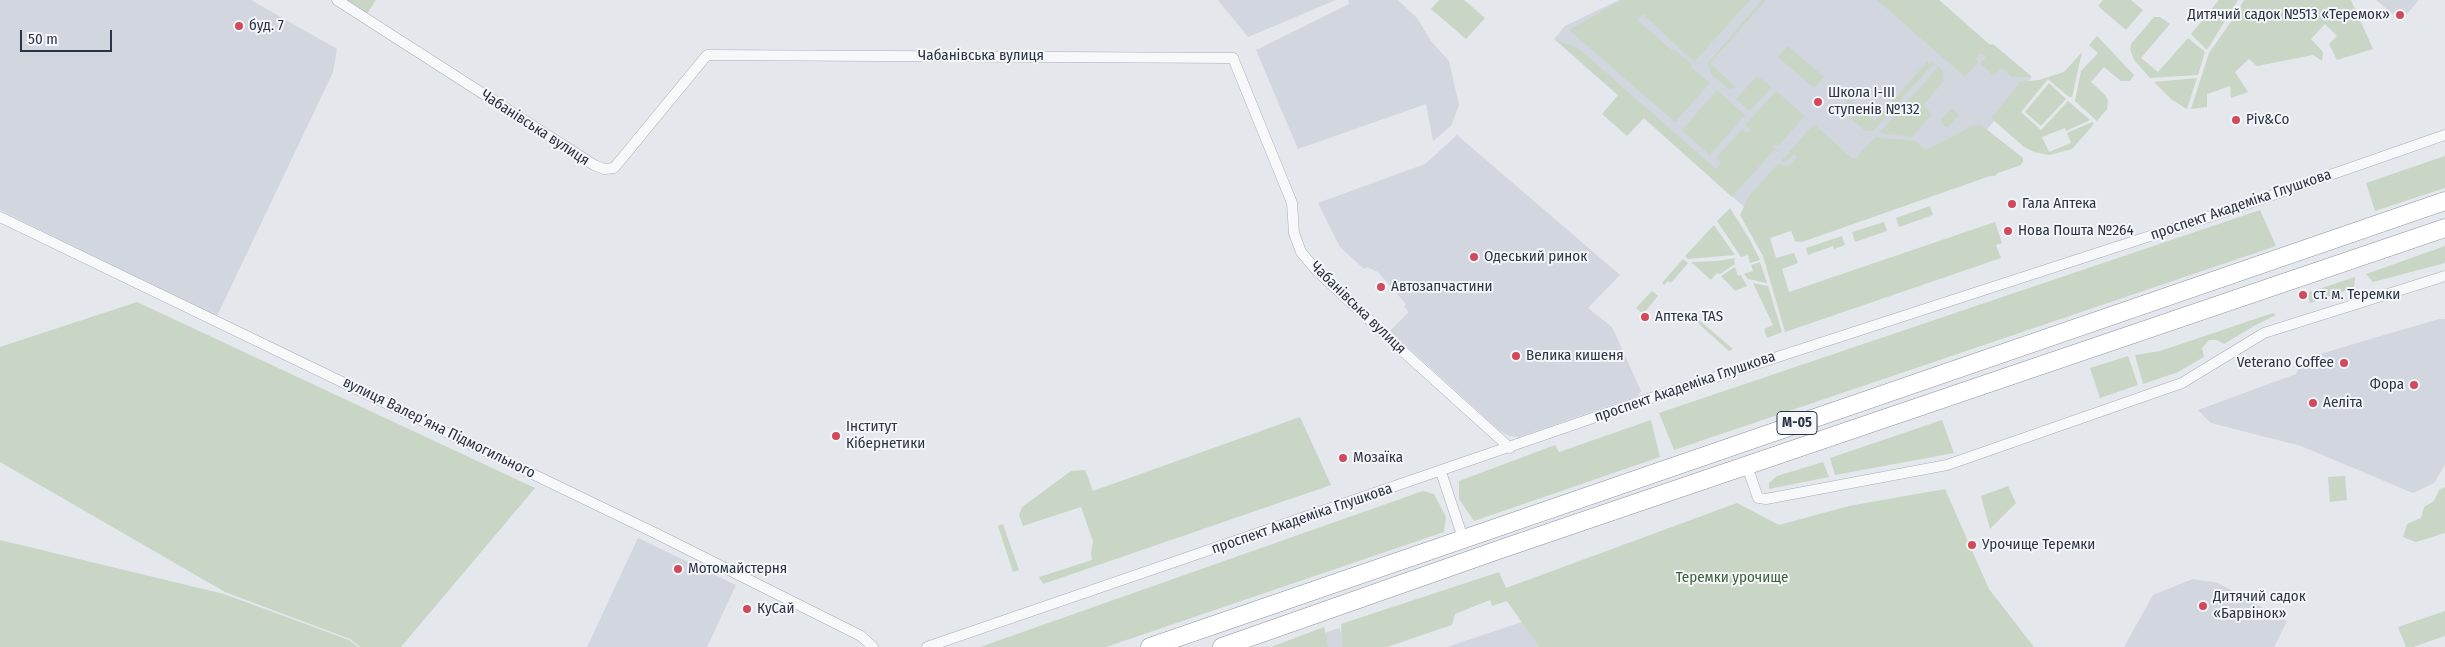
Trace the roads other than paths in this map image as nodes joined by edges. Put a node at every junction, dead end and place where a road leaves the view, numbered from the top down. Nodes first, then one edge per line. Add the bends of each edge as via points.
1 (337, 0) edge
2 (2445, 135) edge
3 (2445, 201) edge
4 (0, 217) edge
5 (2445, 228) edge
6 (2445, 276) edge
7 (1510, 448) junction
8 (1747, 466) junction
9 (1441, 472) junction
10 (1463, 538) junction
11 (873, 647) edge
12 (927, 647) edge
13 (1150, 647) edge
14 (1222, 647) edge

1 - 7 street, Чабанівська вулиця via 604,169 614,168 708,55 1234,58 1292,203 1294,233 1301,252 1349,301
2 - 7 street, проспект Академіка Глушкова via 2221,212 1690,385
3 - 10 highway, М-05
4 - 11 street, вулиця Валерʼяна Підмогильного via 665,538 861,636
5 - 8 highway, М-05
6 - 8 street via 2264,333 2182,383 1947,465 1766,500 1758,498
7 - 9 street, проспект Академіка Глушкова
8 - 14 highway, М-05
9 - 10 street
9 - 12 street, проспект Академіка Глушкова
10 - 13 highway, М-05

